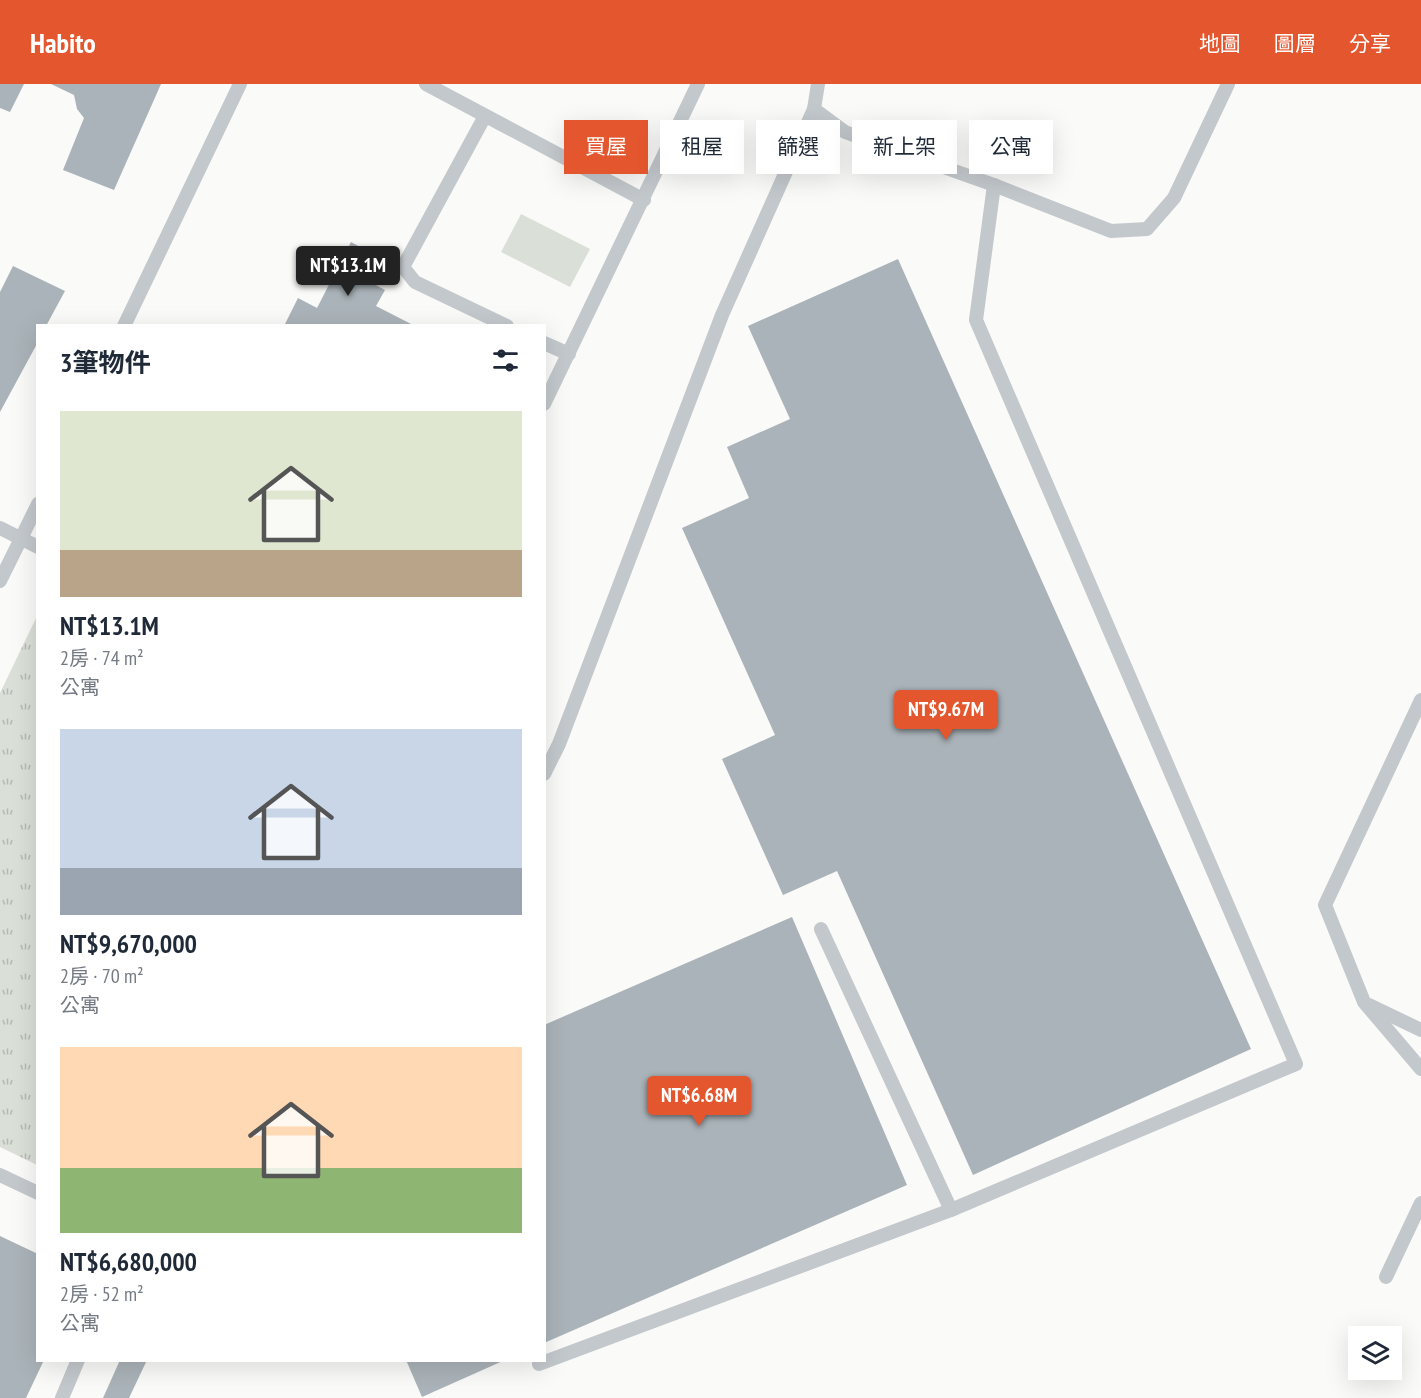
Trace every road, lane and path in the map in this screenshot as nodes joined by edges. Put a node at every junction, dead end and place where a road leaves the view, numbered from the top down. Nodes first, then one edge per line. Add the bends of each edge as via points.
1 (240, 84) edge
2 (426, 84) edge
3 (698, 84) edge
4 (818, 84) edge
5 (1228, 84) edge
6 (814, 109) junction
7 (485, 116) junction
8 (994, 184) junction
9 (644, 200) junction
10 (125, 324) edge
11 (503, 324) edge
12 (546, 344) edge
13 (568, 354) junction
14 (546, 400) edge
15 (36, 508) edge
16 (0, 528) edge
17 (21, 538) junction
18 (36, 546) edge
19 (0, 581) edge
20 (1421, 700) edge
21 (546, 770) edge
22 (821, 929) dead end
23 (1364, 1002) junction
24 (1421, 1030) edge
25 (1421, 1069) edge
26 (0, 1175) edge
27 (36, 1192) edge
28 (1421, 1203) edge
29 (951, 1210) junction
30 (1386, 1276) dead end
31 (546, 1361) edge
32 (77, 1362) edge
33 (543, 1362) edge
34 (538, 1364) dead end
35 (62, 1398) edge

1 - 10 lane
2 - 7 lane
3 - 9 lane
4 - 6 lane
5 - 8 lane via 1174,198 1146,229 1111,231
6 - 8 lane via 845,132
6 - 21 lane via 722,315
7 - 9 lane
7 - 11 lane via 403,267 415,282
8 - 29 lane via 976,320 1296,1064
9 - 13 lane
12 - 13 lane
13 - 14 lane
15 - 17 lane
16 - 17 lane
17 - 18 lane
17 - 19 lane
20 - 23 lane via 1325,905
22 - 29 lane
23 - 24 lane
23 - 25 lane
26 - 27 lane
28 - 30 lane
29 - 31 lane
32 - 35 lane
33 - 34 lane

